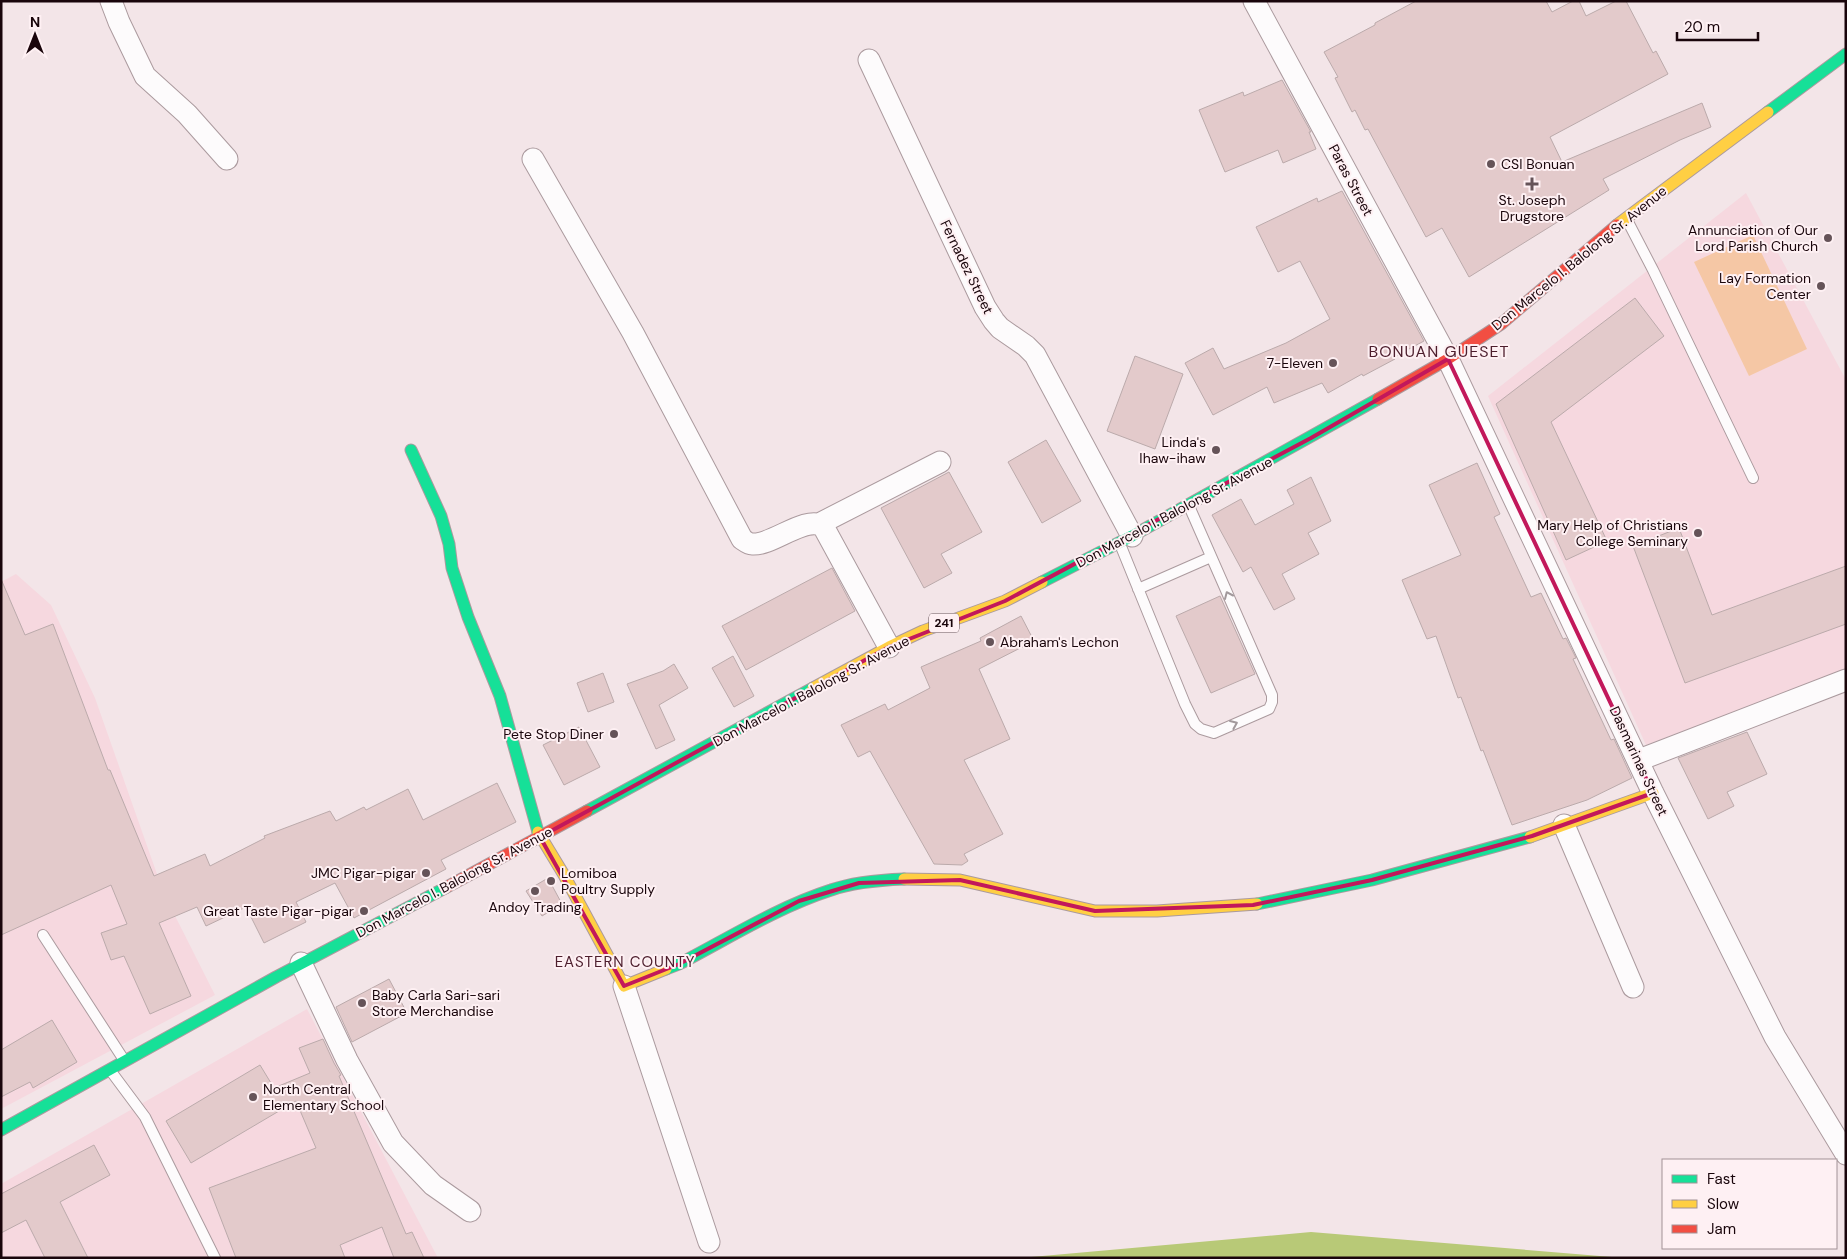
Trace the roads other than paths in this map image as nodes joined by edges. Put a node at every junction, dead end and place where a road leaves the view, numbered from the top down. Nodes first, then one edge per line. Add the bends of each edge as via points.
1 (111, 1) edge
2 (1254, 1) edge
3 (1846, 54) edge
4 (869, 60) dead end
5 (227, 159) dead end
6 (533, 159) dead end
7 (1626, 217) junction
8 (1448, 359) junction
9 (411, 450) dead end
10 (940, 462) dead end
11 (1752, 478) dead end
12 (1188, 505) junction
13 (819, 524) junction
14 (1125, 539) junction
15 (1211, 557) junction
16 (1138, 589) junction
17 (889, 647) junction
18 (1846, 680) edge
19 (1639, 760) junction
20 (1654, 793) junction
21 (1564, 825) junction
22 (540, 837) junction
23 (43, 935) dead end
24 (301, 963) junction
25 (624, 986) junction
26 (1633, 987) dead end
27 (125, 1061) junction
28 (110, 1070) junction
29 (1, 1130) edge
30 (1846, 1154) edge
31 (470, 1211) dead end
32 (708, 1242) dead end
33 (215, 1258) edge

1 - 5 street via 145,76 187,114
2 - 8 street, Paras Street
3 - 7 main road, Don Marcelo I. Balolong Sr. Avenue / 241
4 - 14 street, Fernadez Street via 985,308 1000,328 1035,355
6 - 13 street via 633,332 742,539 758,544 785,532
7 - 8 main road, Don Marcelo I. Balolong Sr. Avenue / 241 via 1501,324
7 - 11 lane
8 - 12 main road, Don Marcelo I. Balolong Sr. Avenue / 241
8 - 19 street, Dasmarinas Street
9 - 22 main road via 441,516 452,568 500,696
10 - 13 street
12 - 14 main road, Don Marcelo I. Balolong Sr. Avenue / 241
12 - 15 lane
13 - 17 street
14 - 16 lane
14 - 17 main road, Don Marcelo I. Balolong Sr. Avenue / 241 via 1005,601
15 - 16 lane
16 -> 15 lane via 1195,724 1214,733 1269,709 1272,695
17 - 22 main road, Don Marcelo I. Balolong Sr. Avenue / 241
18 - 19 street
19 - 20 street, Dasmarinas Street
20 - 21 main road
20 - 30 street, Dasmarinas Street via 1776,1038
21 - 25 main road via 1372,880 1253,905 1095,911 960,880 902,879 860,883 799,901 679,964
21 - 26 street
22 - 24 main road, Don Marcelo I. Balolong Sr. Avenue / 241
22 - 25 main road
23 - 27 lane
24 - 27 main road, Don Marcelo I. Balolong Sr. Avenue / 241
24 - 31 street via 347,1060 393,1143 433,1185
25 - 32 street
27 - 28 main road, Don Marcelo I. Balolong Sr. Avenue / 241
28 - 29 main road, Don Marcelo I. Balolong Sr. Avenue / 241
28 - 33 lane via 145,1117

